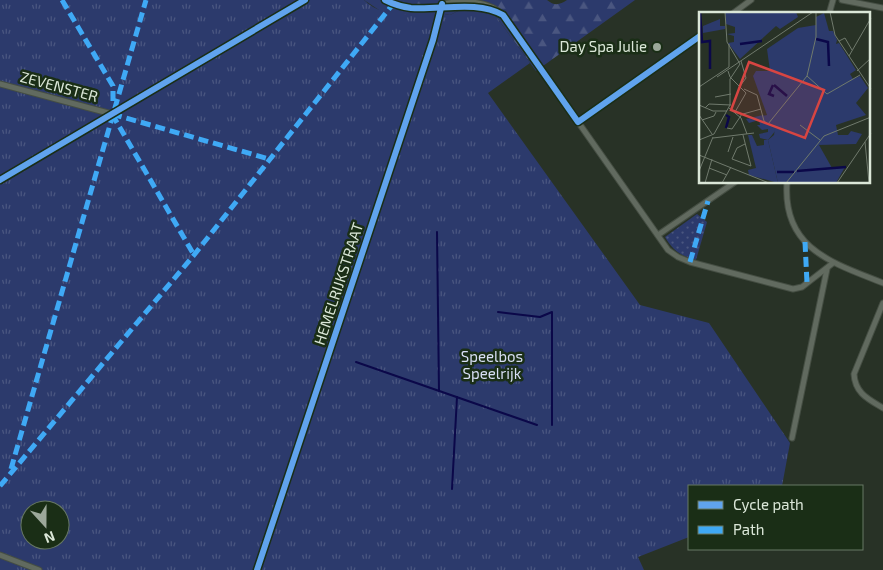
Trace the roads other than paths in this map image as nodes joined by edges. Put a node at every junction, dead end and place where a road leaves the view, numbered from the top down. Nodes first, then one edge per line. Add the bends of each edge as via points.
1 (751, 0) edge
2 (842, 0) edge
3 (883, 8) edge
4 (735, 12) edge
5 (699, 37) edge
6 (0, 84) edge
7 (578, 122) junction
8 (81, 132) dead end
9 (732, 184) edge
10 (787, 184) edge
11 (658, 235) junction
12 (833, 263) junction
13 (827, 268) junction
14 (883, 284) edge
15 (883, 303) edge
16 (883, 408) edge
17 (792, 438) dead end
18 (0, 555) edge
19 (39, 570) edge
20 (257, 570) edge

1 - 4 street
2 - 3 street
5 - 7 street
6 - 8 street, ZEVENSTER via 112,114
7 - 11 street
7 - 20 street, HEMELRIJKSTRAAT via 498,10 474,2 442,4 433,40
9 - 11 street
10 - 12 street via 788,208 798,233
11 - 13 street via 668,250 690,262 794,288 802,287
12 - 13 street
12 - 14 street
13 - 17 street
15 - 16 street via 854,374 859,392
18 - 19 street

